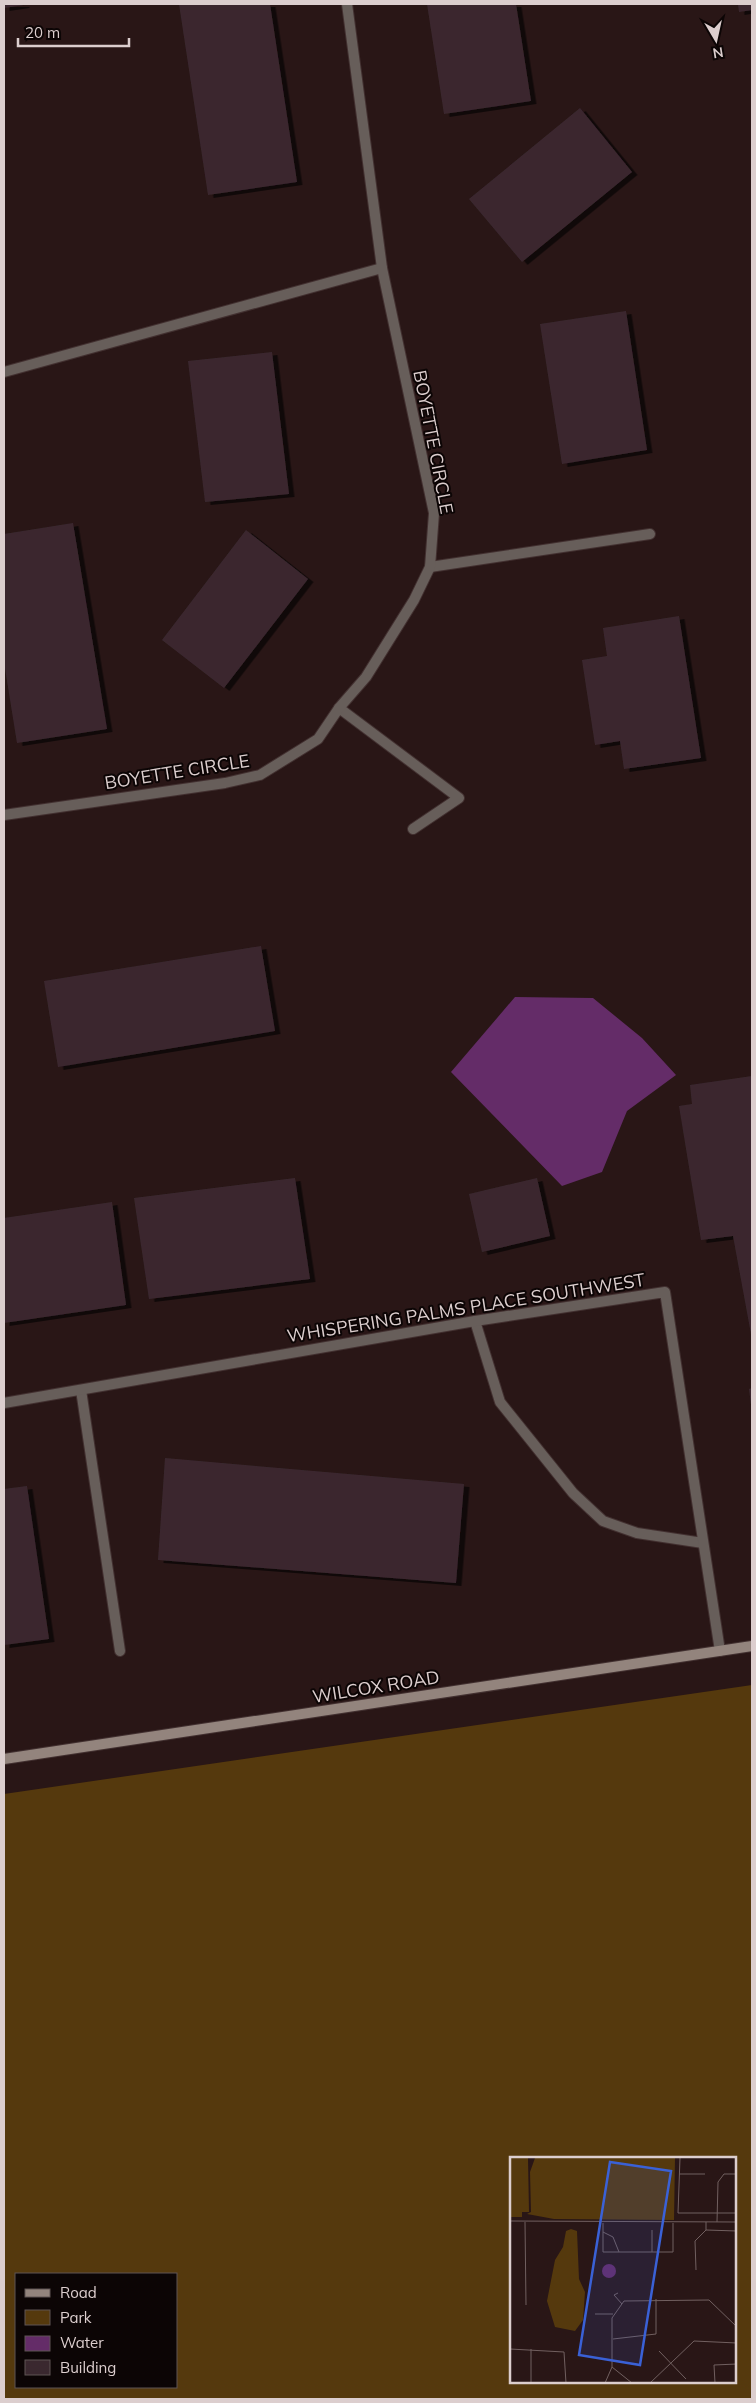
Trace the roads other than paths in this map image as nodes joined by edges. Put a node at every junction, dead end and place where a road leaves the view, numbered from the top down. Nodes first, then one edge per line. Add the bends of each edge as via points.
1 (348, 4) edge
2 (382, 268) junction
3 (4, 372) edge
4 (650, 534) dead end
5 (430, 567) junction
6 (338, 708) junction
7 (4, 815) edge
8 (413, 830) dead end
9 (475, 1321) junction
10 (81, 1390) junction
11 (4, 1403) edge
12 (703, 1543) junction
13 (752, 1646) edge
14 (120, 1651) dead end
15 (720, 1651) junction
16 (4, 1759) edge

1 - 2 street, BOYETTE CIRCLE
2 - 3 street
2 - 5 street, BOYETTE CIRCLE via 434,513
4 - 5 street
5 - 6 street, BOYETTE CIRCLE via 414,600 366,677
6 - 7 street, BOYETTE CIRCLE via 318,739 260,775 226,783
6 - 8 street via 459,798
9 - 10 street, WHISPERING PALMS PLACE SOUTHWEST
9 - 12 street via 500,1402 573,1493 603,1521 637,1533
9 - 12 street, WHISPERING PALMS PLACE SOUTHWEST via 665,1292
10 - 11 street, WHISPERING PALMS PLACE SOUTHWEST
10 - 14 street
12 - 15 street, WHISPERING PALMS PLACE SOUTHWEST
13 - 15 street, WILCOX ROAD
15 - 16 street, WILCOX ROAD

